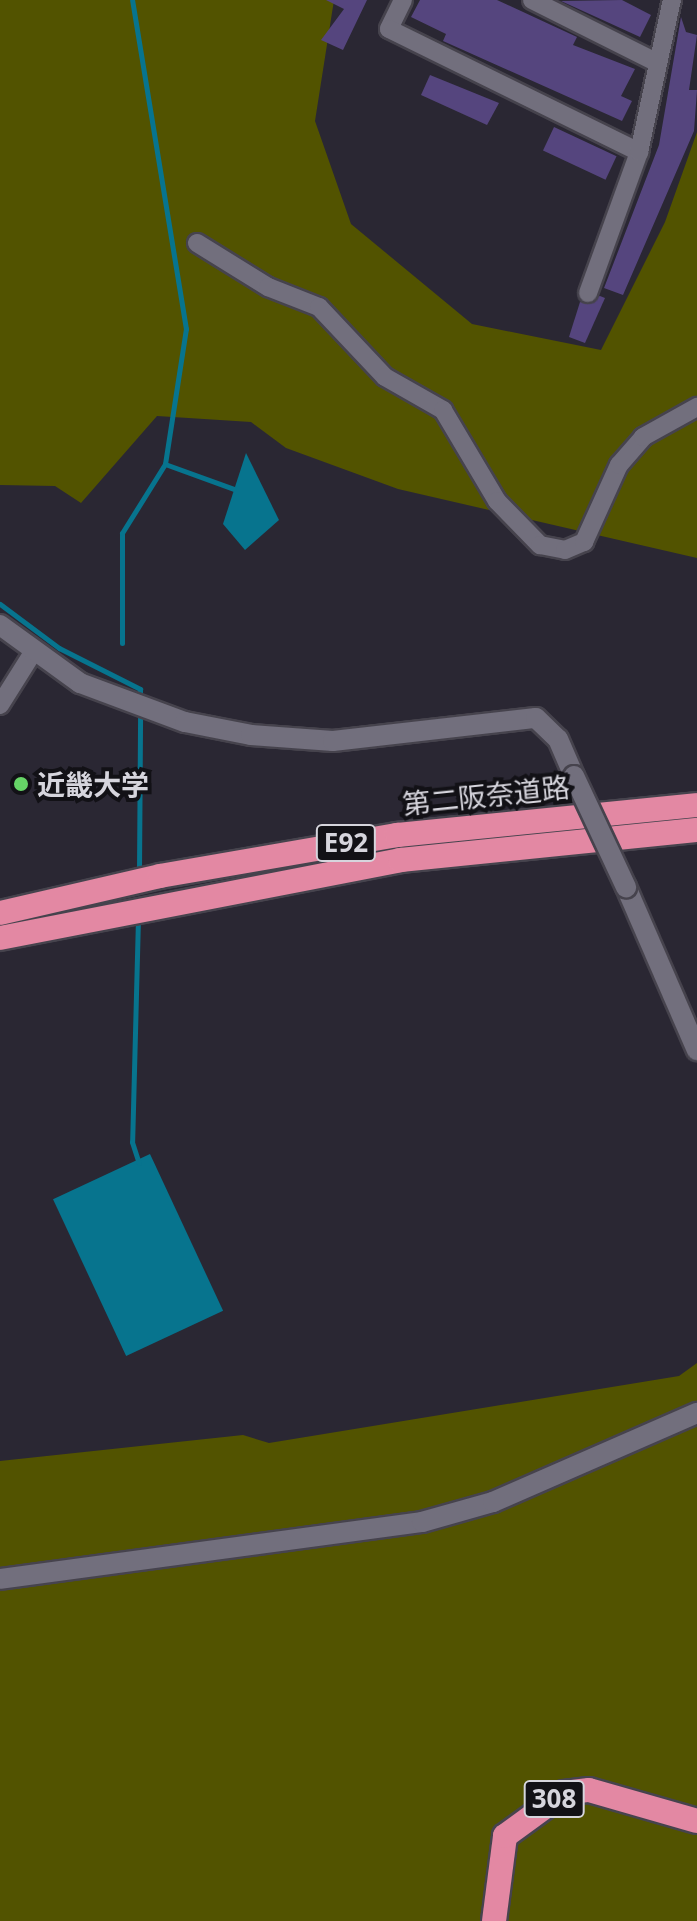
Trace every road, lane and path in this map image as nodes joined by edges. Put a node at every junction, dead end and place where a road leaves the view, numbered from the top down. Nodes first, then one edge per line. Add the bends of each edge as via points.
1 (403, 0) edge
2 (532, 0) edge
3 (672, 0) edge
4 (658, 63) junction
5 (639, 152) junction
6 (197, 243) dead end
7 (588, 293) dead end
8 (697, 407) edge
9 (0, 625) edge
10 (32, 654) junction
11 (0, 705) edge
12 (697, 805) edge
13 (697, 830) edge
14 (0, 913) edge
15 (0, 938) edge
16 (697, 1050) edge
17 (697, 1413) edge
18 (0, 1579) edge
19 (697, 1821) edge
20 (494, 1921) edge

1 - 5 street via 389,29
2 - 4 street
3 - 4 street
4 - 5 street
5 - 7 street
6 - 8 street via 268,287 319,307 385,377 443,410 505,511 540,545 565,550 584,542 619,465 643,437
9 - 10 street
10 - 11 street
10 - 16 street, bridge via 124,701 251,735 333,741 536,718 558,739
12 - 14 highway, 第二阪奈道路 / E92 via 382,838
13 - 15 highway, 第二阪奈道路 / E92 via 400,860
17 - 18 street via 493,1502 422,1522
19 - 20 highway, 308 via 589,1790 564,1793 505,1836

